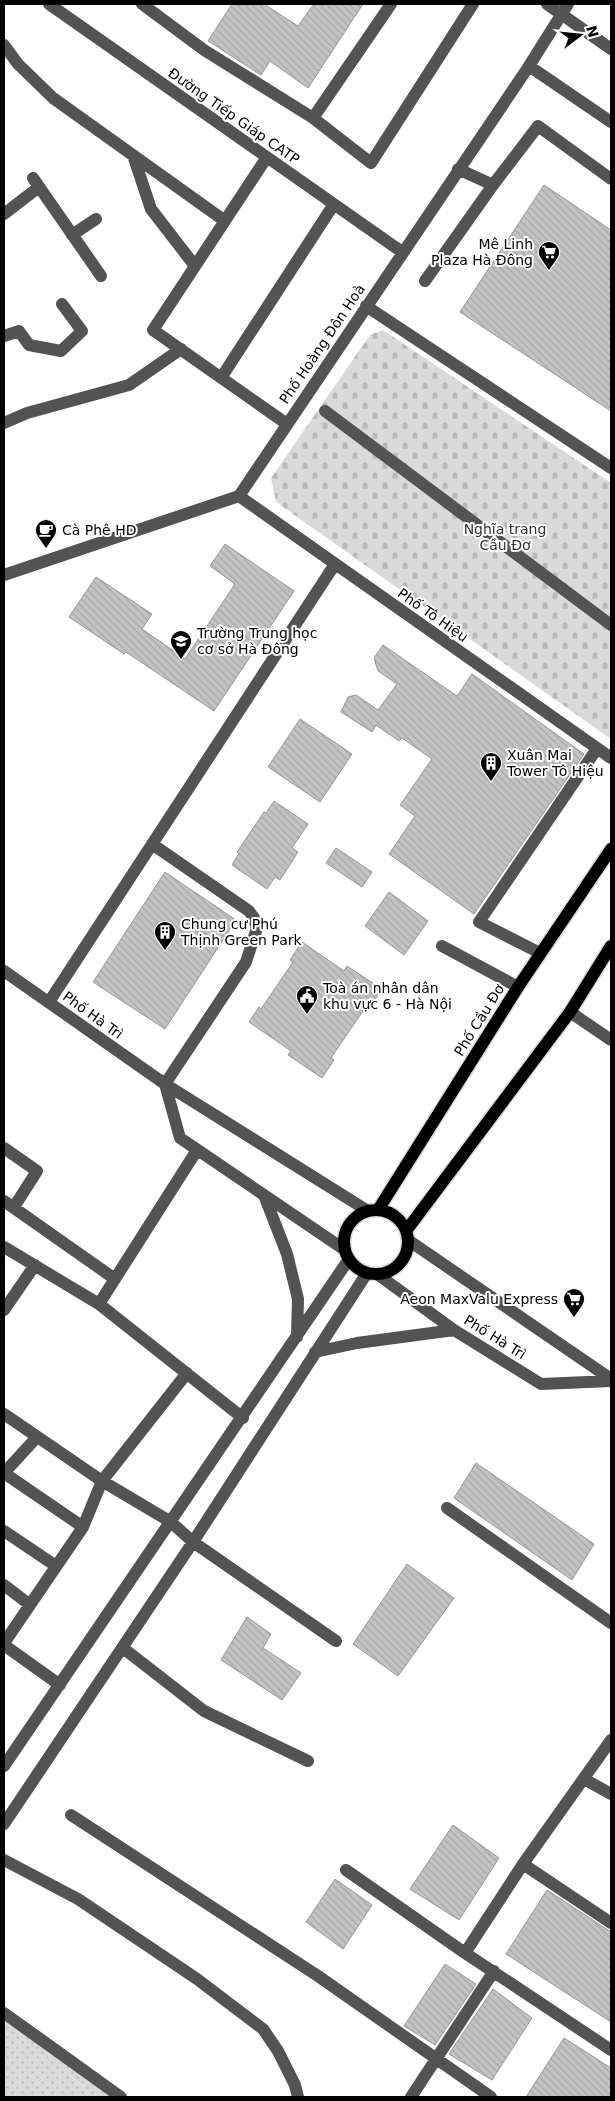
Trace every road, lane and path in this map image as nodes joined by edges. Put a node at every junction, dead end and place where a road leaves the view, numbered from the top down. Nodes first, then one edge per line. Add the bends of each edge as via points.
1 (49, 4) edge
2 (142, 4) edge
3 (391, 4) edge
4 (473, 4) edge
5 (547, 4) edge
6 (64, 8) edge
7 (565, 9) edge
8 (4, 45) edge
9 (611, 49) edge
10 (528, 66) junction
11 (313, 118) junction
12 (611, 122) edge
13 (133, 155) junction
14 (267, 157) junction
15 (458, 168) junction
16 (611, 179) edge
17 (492, 185) junction
18 (334, 204) junction
19 (4, 214) edge
20 (96, 219) dead end
21 (225, 221) junction
22 (72, 235) junction
23 (402, 252) junction
24 (195, 266) junction
25 (101, 276) dead end
26 (425, 281) dead end
27 (62, 304) dead end
28 (366, 306) junction
29 (4, 336) edge
30 (181, 350) junction
31 (222, 378) junction
32 (325, 411) dead end
33 (4, 423) edge
34 (287, 424) junction
35 (611, 468) edge
36 (239, 496) junction
37 (335, 564) junction
38 (4, 575) edge
39 (611, 625) edge
40 (596, 750) junction
41 (611, 758) edge
42 (152, 844) junction
43 (611, 849) edge
44 (442, 946) dead end
45 (611, 946) edge
46 (540, 953) junction
47 (4, 971) edge
48 (518, 987) junction
49 (49, 1002) junction
50 (570, 1012) junction
51 (611, 1040) edge
52 (164, 1084) junction
53 (4, 1148) edge
54 (198, 1150) junction
55 (264, 1195) junction
56 (9, 1204) edge
57 (373, 1211) junction
58 (407, 1235) junction
59 (4, 1247) edge
60 (347, 1254) junction
61 (35, 1265) junction
62 (372, 1273) junction
63 (115, 1279) junction
64 (99, 1304) junction
65 (4, 1310) edge
66 (454, 1330) junction
67 (297, 1338) junction
68 (316, 1352) junction
69 (187, 1373) junction
70 (611, 1380) edge
71 (4, 1414) edge
72 (243, 1418) junction
73 (36, 1437) junction
74 (4, 1473) edge
75 (102, 1481) junction
76 (447, 1508) dead end
77 (171, 1522) junction
78 (83, 1527) junction
79 (4, 1531) edge
80 (193, 1542) junction
81 (56, 1566) junction
82 (4, 1585) edge
83 (30, 1605) junction
84 (611, 1623) edge
85 (336, 1641) dead end
86 (4, 1644) edge
87 (123, 1648) junction
88 (60, 1685) junction
89 (611, 1740) edge
90 (308, 1761) dead end
91 (4, 1766) edge
92 (584, 1779) junction
93 (611, 1794) edge
94 (71, 1815) dead end
95 (4, 1824) edge
96 (4, 1860) edge
97 (523, 1864) junction
98 (346, 1870) dead end
99 (611, 1923) edge
100 (465, 1953) junction
101 (494, 1971) junction
102 (4, 2014) edge
103 (611, 2050) edge
104 (436, 2059) junction
105 (121, 2097) edge
106 (298, 2097) edge
107 (411, 2097) edge
108 (491, 2097) edge

1 - 6 street, Đường Tiếp Giáp CATP
2 - 11 street via 204,50
3 - 11 street
4 - 11 street via 371,164
5 - 7 street
6 - 14 street, Đường Tiếp Giáp CATP
7 - 9 street
7 - 10 street, Phố Hoàng Đôn Hoà
8 - 13 street via 18,64 53,98
10 - 12 street
10 - 15 street, Phố Hoàng Đôn Hoà
13 - 21 street
13 - 24 street via 150,209
14 - 18 street, Đường Tiếp Giáp CATP
14 - 21 street
15 - 17 street
15 - 23 street, Phố Hoàng Đôn Hoà
16 - 17 street via 538,126
17 - 26 street
18 - 23 street, Đường Tiếp Giáp CATP
18 - 31 street
19 - 22 street via 36,182
20 - 22 street
21 - 24 street
22 - 25 street
23 - 28 street, Phố Hoàng Đôn Hoà
24 - 30 street via 153,330
27 - 29 street via 82,331 61,351 28,345 19,331
28 - 34 street, Phố Hoàng Đôn Hoà
28 - 35 street
30 - 31 street
30 - 33 street via 129,385 27,413
31 - 34 street
32 - 39 street
34 - 36 street, Phố Hoàng Đôn Hoà
36 - 37 street, Phố Tô Hiệu
36 - 38 street
37 - 40 street, Phố Tô Hiệu
37 - 42 street
40 - 41 street, Phố Tô Hiệu
40 - 46 street via 479,922
42 - 49 street
42 - 52 street via 249,911 257,928 246,962
43 - 46 main road, Phố Cầu Đơ
44 - 48 street
45 - 50 main road
46 - 48 main road, Phố Cầu Đơ
47 - 49 street, Phố Hà Trì
48 - 57 main road, Phố Cầu Đơ
49 - 52 street, Phố Hà Trì
50 - 51 street
50 - 58 main road
52 - 54 street via 180,1138
52 - 57 street, Phố Hà Trì
53 - 56 street via 37,1171
54 - 55 street
54 - 63 street
55 - 60 street
55 - 67 street via 287,1254 296,1290
56 - 63 street
57 - 58 main road via 395,1216
57 - 60 main road via 359,1215 347,1230 344,1240
58 - 62 main road via 404,1258 397,1266 388,1272
58 - 70 street, Phố Hà Trì
59 - 61 street
60 - 62 main road via 357,1268
60 - 67 street
61 - 64 street
61 - 65 street
62 - 66 street, Phố Hà Trì
62 - 68 street
63 - 64 street
64 - 69 street
66 - 68 street via 356,1343
66 - 70 street, Phố Hà Trì via 541,1384
67 - 72 street
68 - 80 street
69 - 72 street
69 - 75 street
71 - 73 street
72 - 77 street
73 - 74 street
73 - 75 street
74 - 78 street
75 - 77 street
75 - 78 street
76 - 84 street
77 - 80 street
77 - 88 street
78 - 81 street
79 - 81 street
80 - 85 street
80 - 87 street
81 - 83 street
82 - 83 street
83 - 86 street
86 - 88 street
87 - 90 street via 204,1711
87 - 95 street
88 - 91 street
89 - 92 street
92 - 93 street
92 - 97 street
94 - 104 street via 318,1976
96 - 106 street via 78,1899 197,1979 263,2029 281,2057
97 - 99 street
97 - 100 street
98 - 100 street
100 - 101 street
101 - 103 street
101 - 104 street
102 - 105 street
104 - 107 street
104 - 108 street

